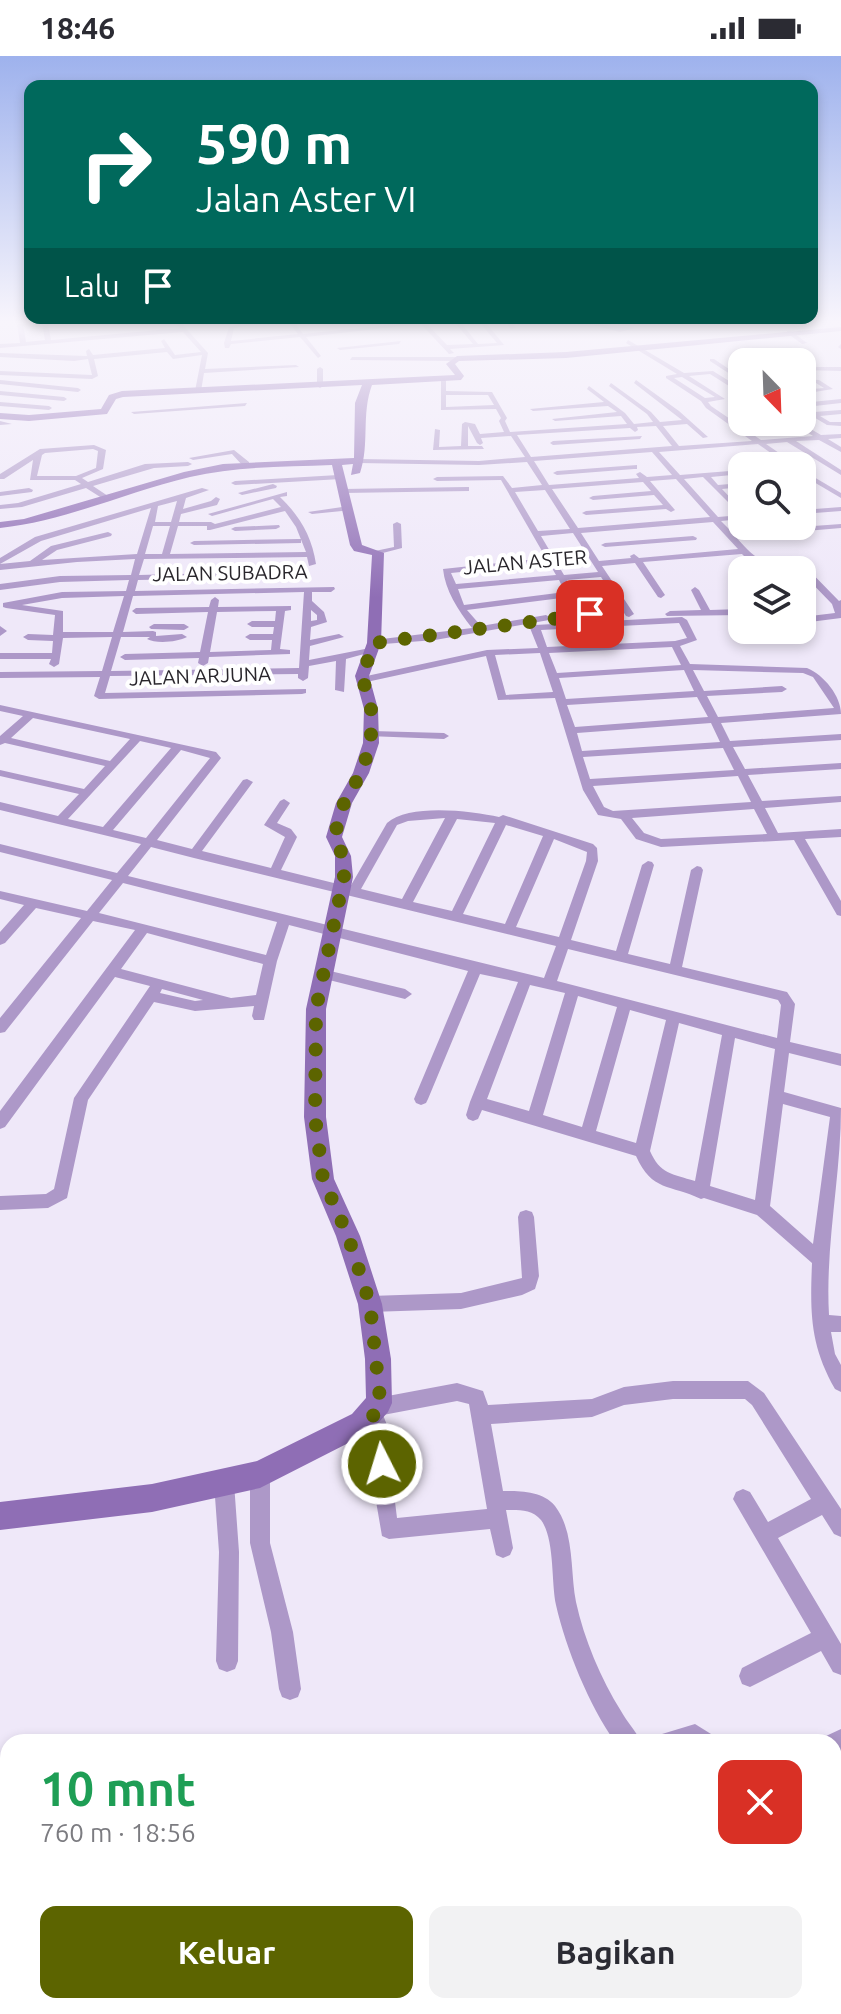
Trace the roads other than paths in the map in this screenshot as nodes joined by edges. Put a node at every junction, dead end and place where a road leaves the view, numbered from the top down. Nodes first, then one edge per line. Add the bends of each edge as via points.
1 (102, 415) edge
2 (360, 415) edge
3 (502, 415) edge
4 (604, 415) edge
5 (624, 415) edge
6 (648, 415) edge
7 (681, 415) edge
8 (722, 415) edge
9 (816, 415) edge
10 (0, 416) edge
11 (555, 419) dead end
12 (689, 422) junction
13 (0, 423) edge
14 (9, 424) dead end
15 (659, 424) junction
16 (841, 424) edge
17 (632, 425) junction
18 (437, 430) dead end
19 (545, 432) junction
20 (510, 434) junction
21 (728, 435) dead end
22 (816, 435) edge
23 (476, 436) junction
24 (841, 436) edge
25 (705, 437) junction
26 (691, 438) dead end
27 (821, 438) junction
28 (789, 440) junction
29 (761, 442) junction
30 (72, 448) junction
31 (677, 448) junction
32 (464, 449) junction
33 (654, 450) junction
34 (841, 450) edge
35 (775, 452) edge
36 (38, 455) junction
37 (529, 460) junction
38 (359, 461) junction
39 (438, 463) junction
40 (246, 464) junction
41 (223, 467) junction
42 (574, 471) junction
43 (557, 473) dead end
44 (728, 473) edge
45 (841, 473) edge
46 (704, 474) junction
47 (1, 477) edge
48 (65, 477) junction
49 (678, 477) junction
50 (77, 478) junction
51 (437, 479) junction
52 (467, 479) junction
53 (645, 479) junction
54 (816, 481) edge
55 (235, 483) junction
56 (342, 484) junction
57 (583, 484) junction
58 (88, 486) junction
59 (275, 486) dead end
60 (728, 486) edge
61 (546, 487) junction
62 (716, 487) junction
63 (437, 489) junction
64 (29, 490) dead end
65 (205, 490) dead end
66 (511, 490) junction
67 (656, 493) junction
68 (0, 494) edge
69 (841, 496) edge
70 (182, 497) junction
71 (728, 497) edge
72 (105, 498) junction
73 (593, 498) junction
74 (0, 507) edge
75 (155, 507) junction
76 (841, 509) edge
77 (290, 511) junction
78 (816, 511) edge
79 (178, 512) junction
80 (312, 512) dead end
81 (602, 512) junction
82 (586, 513) dead end
83 (270, 516) junction
84 (728, 518) edge
85 (108, 519) junction
86 (716, 519) junction
87 (151, 524) junction
88 (211, 524) junction
89 (397, 524) dead end
90 (0, 525) edge
91 (174, 525) junction
92 (841, 526) edge
93 (276, 527) junction
94 (816, 528) edge
95 (575, 531) junction
96 (108, 534) junction
97 (534, 534) junction
98 (728, 534) edge
99 (733, 540) edge
100 (286, 541) junction
101 (298, 541) dead end
102 (248, 542) junction
103 (194, 543) dead end
104 (207, 543) junction
105 (624, 544) junction
106 (605, 545) dead end
107 (54, 548) junction
108 (743, 551) junction
109 (378, 553) junction
110 (706, 554) junction
111 (142, 556) junction
112 (245, 556) junction
113 (549, 556) junction
114 (165, 557) junction
115 (637, 560) junction
116 (0, 561) edge
117 (31, 563) junction
118 (597, 564) junction
119 (0, 567) edge
120 (300, 572) dead end
121 (136, 574) junction
122 (603, 574) junction
123 (562, 576) junction
124 (0, 586) edge
125 (451, 587) junction
126 (331, 589) dead end
127 (695, 590) dead end
128 (216, 592) junction
129 (585, 592) dead end
130 (129, 593) junction
131 (571, 594) junction
132 (651, 595) dead end
133 (308, 596) junction
134 (839, 603) edge
135 (3, 604) edge
136 (461, 608) junction
137 (213, 610) junction
138 (136, 611) dead end
139 (158, 611) junction
140 (728, 612) edge
141 (707, 613) junction
142 (629, 614) junction
143 (816, 618) edge
144 (280, 624) junction
145 (306, 625) junction
146 (478, 629) junction
147 (183, 632) dead end
148 (153, 633) junction
149 (116, 635) junction
150 (60, 636) junction
151 (28, 637) dead end
152 (278, 637) junction
153 (339, 637) dead end
154 (305, 644) junction
155 (675, 644) junction
156 (372, 647) junction
157 (544, 651) junction
158 (490, 653) junction
159 (205, 655) junction
160 (0, 656) edge
161 (125, 657) dead end
162 (148, 657) junction
163 (341, 657) junction
164 (304, 667) junction
165 (687, 667) junction
166 (770, 669) junction
167 (201, 674) junction
168 (0, 675) edge
169 (105, 675) junction
170 (552, 676) junction
171 (362, 680) junction
172 (782, 689) junction
173 (340, 690) dead end
174 (699, 691) junction
175 (835, 693) edge
176 (197, 694) junction
177 (560, 698) junction
178 (0, 708) edge
179 (841, 711) edge
180 (795, 713) junction
181 (30, 715) junction
182 (713, 718) junction
183 (571, 730) junction
184 (372, 734) junction
185 (444, 736) dead end
186 (841, 737) edge
187 (137, 738) junction
188 (2, 741) edge
189 (727, 744) junction
190 (178, 747) junction
191 (578, 754) junction
192 (110, 764) junction
193 (841, 766) edge
194 (741, 772) junction
195 (0, 773) edge
196 (247, 782) dead end
197 (587, 783) junction
198 (84, 792) junction
199 (841, 799) edge
200 (284, 803) dead end
201 (759, 805) junction
202 (0, 806) edge
203 (454, 813) junction
204 (625, 815) junction
205 (503, 819) junction
206 (60, 821) junction
207 (105, 832) junction
208 (841, 833) edge
209 (550, 834) junction
210 (798, 837) junction
211 (775, 838) junction
212 (147, 843) junction
213 (0, 848) edge
214 (194, 854) junction
215 (648, 865) dead end
216 (697, 870) dead end
217 (274, 873) junction
218 (120, 879) junction
219 (348, 891) junction
220 (0, 895) edge
221 (33, 903) junction
222 (406, 904) junction
223 (841, 912) edge
224 (90, 916) junction
225 (456, 916) junction
226 (285, 919) junction
227 (144, 928) junction
228 (509, 929) junction
229 (333, 932) junction
230 (0, 940) edge
231 (565, 944) junction
232 (621, 956) junction
233 (270, 961) junction
234 (476, 968) junction
235 (675, 969) junction
236 (112, 971) junction
237 (322, 974) junction
238 (526, 978) junction
239 (549, 984) junction
240 (156, 989) junction
241 (573, 990) junction
242 (405, 994) dead end
243 (261, 1000) junction
244 (624, 1006) junction
245 (259, 1016) dead end
246 (673, 1018) junction
247 (1, 1025) edge
248 (729, 1033) junction
249 (781, 1046) junction
250 (841, 1060) edge
251 (775, 1096) junction
252 (421, 1099) dead end
253 (840, 1114) edge
254 (534, 1120) junction
255 (0, 1123) edge
256 (588, 1134) junction
257 (642, 1151) junction
258 (701, 1192) junction
259 (0, 1203) edge
260 (762, 1209) junction
261 (526, 1217) dead end
262 (821, 1261) junction
263 (370, 1304) junction
264 (821, 1323) junction
265 (841, 1324) edge
266 (841, 1383) edge
267 (374, 1410) junction
268 (482, 1415) junction
269 (260, 1474) junction
270 (224, 1483) junction
271 (743, 1499) dead end
272 (825, 1502) junction
273 (496, 1510) junction
274 (0, 1516) edge
275 (841, 1527) edge
276 (764, 1535) junction
277 (503, 1548) dead end
278 (826, 1637) junction
279 (227, 1661) dead end
280 (841, 1664) edge
281 (750, 1676) dead end
282 (290, 1689) dead end
283 (624, 1734) edge

1 - 10 street
2 - 38 street
3 - 20 street
4 - 11 street
5 - 17 street
6 - 15 street
7 - 12 street
8 - 29 street
9 - 16 street
12 - 15 street
12 - 25 street
13 - 14 street
15 - 17 street
15 - 31 street
17 - 19 street
17 - 19 street via 642,439 555,446
18 - 32 street via 433,447
19 - 20 street
20 - 23 street
20 - 37 street
21 - 25 street
22 - 27 street
23 - 32 street via 484,451
23 - 32 street via 473,425 464,424
24 - 27 street
25 - 26 street
27 - 28 street
27 - 34 street
28 - 29 street
28 - 45 street
29 - 31 street
29 - 35 street
30 - 36 street
30 - 48 street
30 - 50 street via 102,451 99,469
31 - 33 street
33 - 37 street
33 - 49 street
36 - 47 street
36 - 48 street via 33,478
37 - 39 street
37 - 61 street
38 - 39 street
38 - 56 street
39 - 51 street
40 - 41 street
40 - 56 street
40 - 58 street via 234,452 152,466
41 - 55 street
41 - 72 street
42 - 43 street
42 - 53 street via 632,464
42 - 57 street
44 - 46 street
46 - 49 street
46 - 62 street
48 - 50 street
49 - 53 street
49 - 86 street
50 - 58 street
51 - 52 street
51 - 63 street
52 - 63 street via 472,492
52 - 66 street via 501,477
53 - 57 street
53 - 67 street
54 - 69 street
55 - 56 street
55 - 59 street via 243,495
56 - 63 street
56 - 80 street
56 - 109 street via 358,549
57 - 61 street
57 - 73 street
58 - 72 street
58 - 74 street
60 - 62 street
61 - 66 street
61 - 95 street
62 - 71 street
64 - 68 street
65 - 70 street
66 - 97 street
67 - 73 street
67 - 81 street via 671,510
70 - 75 street
70 - 79 street
72 - 90 street
73 - 81 street
75 - 85 street
75 - 87 street
76 - 78 street
77 - 83 street
77 - 88 street via 280,495
77 - 112 street via 307,536 312,559
79 - 88 street via 215,501
79 - 91 street
81 - 82 street
83 - 88 street
83 - 93 street
84 - 86 street
85 - 96 street
85 - 116 street via 38,539
86 - 95 street
86 - 98 street
87 - 91 street
87 - 111 street
88 - 91 street
88 - 93 street
88 - 104 street
89 - 109 street via 398,548
91 - 114 street
92 - 94 street
93 - 100 street
95 - 97 street
95 - 118 street
96 - 107 street
96 - 107 street via 105,544
97 - 113 street
99 - 108 street
100 - 101 street
100 - 102 street
102 - 104 street
102 - 112 street
103 - 104 street
105 - 106 street
105 - 110 street via 691,535
105 - 115 street
107 - 117 street
108 - 110 street
108 - 134 street via 757,562 792,558
109 - 156 street
110 - 115 street
111 - 114 street
111 - 117 street
111 - 121 street
112 - 114 street
113 - 123 street
113 - 125 street via 448,569
115 - 118 street
115 - 132 street via 661,595
117 - 119 street
118 - 122 street
120 - 121 street
121 - 124 street
121 - 130 street
122 - 123 street, JALAN ASTER
122 - 142 street
123 - 125 street, JALAN ASTER
123 - 131 street
125 - 136 street
126 - 133 street, JALAN SUBADRA
127 - 141 street
128 - 130 street, JALAN SUBADRA
128 - 133 street, JALAN SUBADRA
128 - 137 street
129 - 131 street
130 - 135 street, JALAN SUBADRA
130 - 149 street
131 - 136 street
133 - 145 street
133 - 145 street via 322,622
134 - 143 street via 841,615
135 - 150 street via 60,613
136 - 146 street
137 - 139 street
137 - 144 street via 285,608
137 - 159 street
138 - 139 street
139 - 148 street
140 - 141 street
141 - 142 street
142 - 146 street via 573,615
144 - 152 street
144 - 152 street via 252,621 249,641
145 - 154 street
146 - 156 street
147 - 148 street
148 - 149 street
148 - 162 street
149 - 150 street
149 - 169 street
150 - 151 street
150 - 160 street via 55,660
152 - 159 street via 281,652
153 - 154 street
154 - 164 street
155 - 157 street
155 - 157 street via 692,640 682,620 662,619 535,628
155 - 165 street
156 - 163 street
156 - 171 street
157 - 158 street
157 - 170 street
158 - 171 street
158 - 177 street via 502,698
159 - 162 street
159 - 167 street
161 - 162 street
163 - 164 street
163 - 173 street
164 - 167 street
164 - 176 street, JALAN ARJUNA via 302,694
165 - 166 street
165 - 170 street
165 - 174 street
166 - 172 street
166 - 175 street via 810,672
167 - 169 street
167 - 176 street
168 - 169 street
169 - 176 street, JALAN ARJUNA via 99,696
170 - 177 street
171 - 184 street
172 - 174 street
172 - 180 street
174 - 177 street
174 - 182 street
175 - 179 street
177 - 183 street
178 - 181 street
179 - 180 street
180 - 182 street
181 - 187 street
181 - 188 street
182 - 183 street
182 - 189 street
183 - 191 street
184 - 185 street
184 - 219 street via 334,837
186 - 189 street
187 - 190 street
187 - 192 street
188 - 192 street
189 - 191 street
189 - 194 street
190 - 207 street
190 - 212 street via 212,754 215,760
191 - 197 street
192 - 198 street
193 - 194 street
194 - 197 street
194 - 201 street
195 - 198 street
196 - 214 street
197 - 204 street via 602,812
198 - 206 street
199 - 201 street
200 - 217 street via 270,823 291,837
201 - 204 street
201 - 211 street
202 - 206 street
203 - 205 street
203 - 219 street via 393,823
203 - 222 street
204 - 211 street via 637,836 653,843
205 - 209 street
205 - 225 street
206 - 207 street
207 - 212 street
208 - 210 street
209 - 228 street
209 - 231 street via 589,847 594,854
210 - 211 street
210 - 223 street
212 - 214 street
212 - 218 street
213 - 218 street
214 - 217 street
215 - 232 street
216 - 235 street
217 - 219 street
218 - 224 street
218 - 226 street
219 - 222 street
219 - 229 street
220 - 221 street
221 - 224 street
221 - 230 street
222 - 225 street
224 - 227 street
224 - 247 street
225 - 228 street
226 - 229 street
226 - 233 street
227 - 233 street
227 - 236 street
228 - 231 street
229 - 234 street
229 - 237 street
231 - 232 street
231 - 239 street
232 - 235 street
233 - 243 street
234 - 238 street
234 - 252 street
235 - 249 street via 784,997 788,1004
236 - 240 street
236 - 255 street
237 - 242 street
237 - 263 street via 314,1072 319,1163
238 - 239 street
238 - 254 street via 475,1109
239 - 241 street
240 - 243 street via 195,1006
240 - 259 street via 81,1098 60,1195 48,1201
241 - 244 street
241 - 254 street
243 - 245 street
244 - 246 street
244 - 256 street
246 - 248 street
246 - 257 street
248 - 249 street
248 - 258 street
249 - 250 street
249 - 251 street
251 - 253 street
251 - 260 street
253 - 262 street
254 - 256 street
256 - 257 street
257 - 258 street via 657,1176
258 - 260 street
260 - 262 street
261 - 263 street via 531,1276 522,1287 461,1301
262 - 264 street
263 - 267 street via 380,1399
264 - 265 street
264 - 266 street via 826,1354
267 - 268 street via 466,1392 477,1397
267 - 269 street via 358,1425
267 - 273 street via 382,1435 389,1529
268 - 272 street via 592,1408 624,1396 673,1390 748,1390
268 - 273 street
269 - 270 street
269 - 282 street via 260,1543
270 - 274 street via 111,1504
270 - 279 street
271 - 276 street
272 - 275 street
272 - 276 street
273 - 277 street
273 - 283 street via 535,1503 549,1513 573,1633
276 - 278 street
278 - 280 street
278 - 281 street

